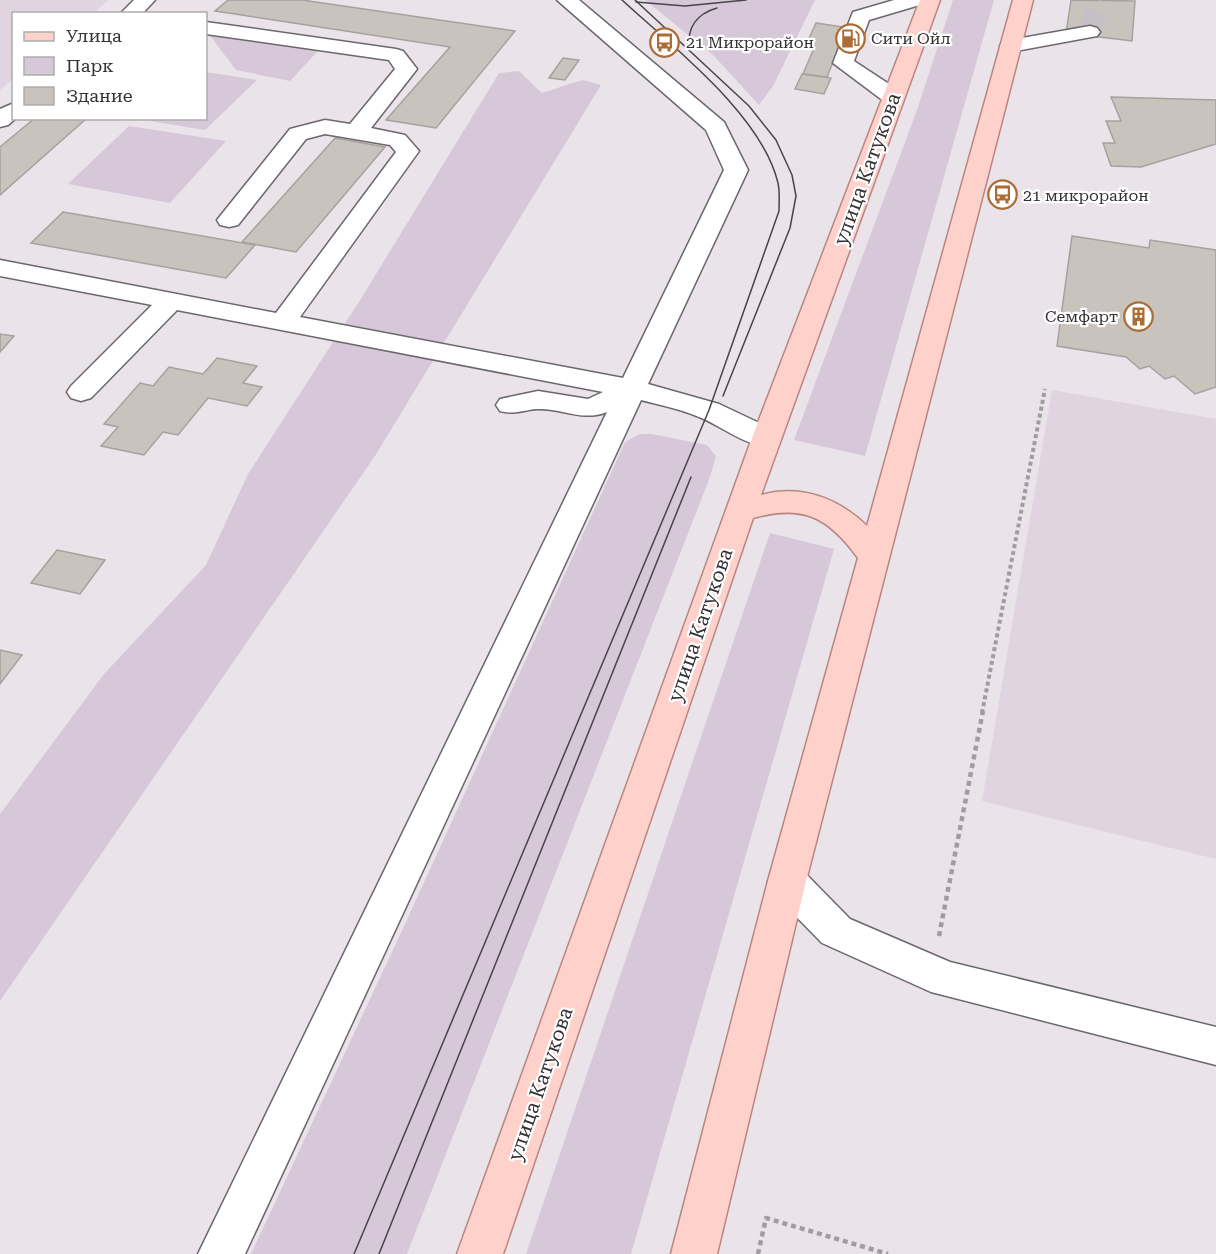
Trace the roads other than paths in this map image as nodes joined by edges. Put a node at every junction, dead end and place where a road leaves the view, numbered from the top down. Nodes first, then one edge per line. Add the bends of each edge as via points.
1 (146, 0) edge
2 (567, 0) edge
3 (916, 0) edge
4 (930, 0) edge
5 (1023, 0) edge
6 (132, 12) edge
7 (207, 28) edge
8 (1090, 32) dead end
9 (1010, 46) junction
10 (893, 97) junction
11 (12, 111) edge
12 (0, 120) edge
13 (356, 132) junction
14 (228, 220) dead end
15 (0, 268) edge
16 (172, 300) junction
17 (283, 322) junction
18 (633, 389) junction
19 (81, 392) dead end
20 (510, 405) dead end
21 (766, 438) junction
22 (741, 511) junction
23 (874, 557) junction
24 (787, 881) junction
25 (1216, 1046) edge
26 (221, 1254) edge
27 (480, 1254) edge
28 (694, 1254) edge

1 - 6 street
2 - 18 street via 716,128 736,170
3 - 10 street via 860,16 843,63
4 - 10 main road, улица Катукова
5 - 9 main road
7 - 13 street via 396,55 406,69
8 - 9 street
9 - 23 main road
10 - 21 main road, улица Катукова
11 - 12 street
13 - 14 street via 325,127 298,134
13 - 17 street via 397,140 408,151
15 - 16 street
16 - 17 street
16 - 19 street
17 - 18 street
18 - 20 street via 591,408 538,400
18 - 21 street via 709,410
18 - 26 street
21 - 22 main road, улица Катукова
22 - 23 main road via 782,501 820,506 853,528
22 - 27 main road, улица Катукова
23 - 24 main road
24 - 25 street via 836,931 931,973 1031,1002
24 - 28 main road

